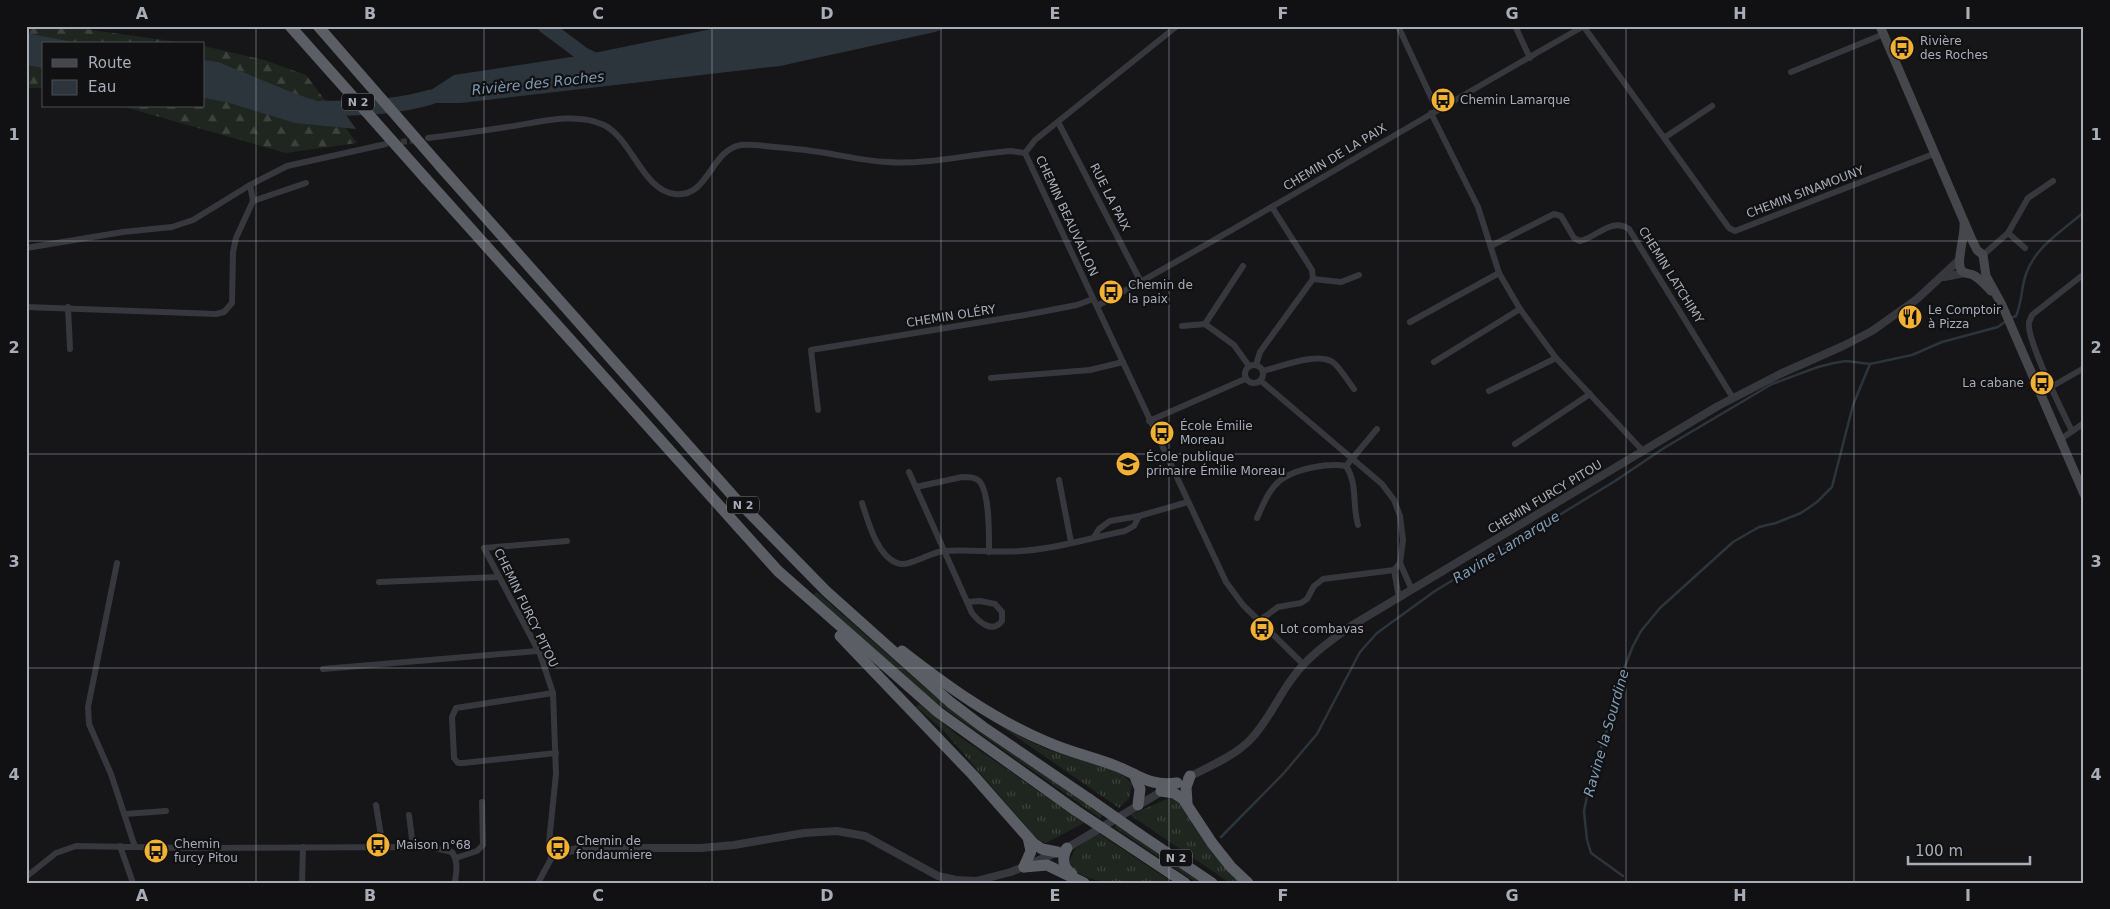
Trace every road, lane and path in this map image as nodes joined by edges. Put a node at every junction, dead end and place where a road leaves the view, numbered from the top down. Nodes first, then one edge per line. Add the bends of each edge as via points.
1 (290, 26) edge
2 (318, 26) edge
3 (1177, 26) edge
4 (1398, 26) edge
5 (1515, 26) edge
6 (1581, 27) edge
7 (1882, 30) edge
8 (1530, 58) junction
9 (1790, 72) dead end
10 (1712, 106) dead end
11 (1434, 112) junction
12 (1058, 122) junction
13 (428, 138) dead end
14 (1664, 138) junction
15 (386, 144) tunnel mouth
16 (1936, 153) junction
17 (1025, 154) junction
18 (2053, 181) dead end
19 (306, 183) dead end
20 (250, 185) junction
21 (253, 201) junction
22 (1272, 208) junction
23 (1964, 219) junction
24 (2008, 233) junction
25 (1491, 246) junction
26 (26, 248) edge
27 (2025, 248) dead end
28 (1962, 252) junction
29 (1980, 252) junction
30 (1958, 261) junction
31 (1243, 266) dead end
32 (1983, 266) junction
33 (1499, 273) junction
34 (1969, 274) junction
35 (2084, 274) edge
36 (1359, 275) dead end
37 (1944, 277) junction
38 (1313, 279) junction
39 (1141, 282) junction
40 (1995, 294) junction
41 (1093, 299) junction
42 (1097, 306) junction
43 (26, 307) edge
44 (68, 307) junction
45 (1520, 310) junction
46 (1410, 322) dead end
47 (1205, 324) junction
48 (1182, 326) dead end
49 (70, 349) dead end
50 (2036, 351) junction
51 (2024, 356) junction
52 (1556, 358) junction
53 (1123, 362) junction
54 (1434, 362) dead end
55 (1252, 365) junction
56 (2084, 368) edge
57 (1263, 371) junction
58 (991, 378) dead end
59 (1245, 379) junction
60 (1261, 381) junction
61 (2051, 387) junction
62 (1354, 389) dead end
63 (1489, 391) dead end
64 (1590, 394) junction
65 (1733, 398) junction
66 (2058, 403) junction
67 (818, 410) dead end
68 (2047, 410) junction
69 (1149, 421) junction
70 (2084, 423) edge
71 (1377, 429) dead end
72 (2072, 431) junction
73 (2060, 439) junction
74 (1516, 444) dead end
75 (1643, 451) junction
76 (1352, 459) junction
77 (1346, 466) junction
78 (910, 472) dead end
79 (1059, 480) dead end
80 (916, 486) junction
81 (2084, 494) edge
82 (1188, 502) junction
83 (862, 503) dead end
84 (1139, 516) junction
85 (1258, 518) dead end
86 (1358, 526) dead end
87 (1094, 537) junction
88 (567, 541) dead end
89 (1071, 542) junction
90 (944, 551) junction
91 (989, 552) junction
92 (117, 563) dead end
93 (1400, 563) junction
94 (1394, 570) junction
95 (778, 571) junction
96 (499, 577) junction
97 (379, 582) dead end
98 (1412, 590) junction
99 (826, 591) junction
100 (1399, 598) junction
101 (967, 602) junction
102 (1259, 621) junction
103 (537, 651) junction
104 (1304, 665) junction
105 (323, 669) dead end
106 (553, 693) junction
107 (556, 753) junction
108 (1134, 774) junction
109 (1190, 776) junction
110 (1176, 783) junction
111 (1162, 791) junction
112 (482, 802) dead end
113 (1138, 804) junction
114 (1187, 804) junction
115 (376, 805) dead end
116 (166, 811) dead end
117 (125, 814) junction
118 (409, 815) dead end
119 (1027, 835) junction
120 (120, 846) junction
121 (135, 846) junction
122 (303, 847) junction
123 (413, 847) junction
124 (384, 848) junction
125 (1062, 850) junction
126 (552, 857) junction
127 (456, 858) junction
128 (1024, 867) junction
129 (26, 878) edge
130 (133, 883) edge
131 (302, 883) edge
132 (455, 883) edge
133 (538, 883) edge
134 (1083, 883) edge
135 (1185, 883) edge
136 (1212, 883) edge
137 (1248, 883) edge

1 - 95 highway, N 2, bridge
2 - 99 highway, N 2, bridge via 733,496
3 - 12 street, CHEMIN BEAUVALLON
4 - 11 street
5 - 8 street
6 - 8 street, CHEMIN DE LA PAIX
6 - 14 street, CHEMIN SINAMOUNY
7 - 9 street
7 - 16 main road
8 - 11 street, CHEMIN DE LA PAIX
10 - 14 street
11 - 22 street, CHEMIN DE LA PAIX
11 - 25 street via 1478,208
12 - 17 street, CHEMIN BEAUVALLON via 1035,140
12 - 39 street, RUE LA PAIX
13 - 17 street via 561,120 591,120 615,133 650,180 675,194 698,188 720,156 741,145 811,150 887,162 918,162 1011,151
14 - 16 street, CHEMIN SINAMOUNY via 1729,228 1736,231
15 - 20 street via 287,166
16 - 23 main road
17 - 41 street, CHEMIN BEAUVALLON
18 - 24 street via 2028,198
19 - 21 street
20 - 21 street
20 - 26 street via 193,220 172,226
21 - 44 street via 236,238 232,304 224,312
22 - 38 street via 1312,270
22 - 39 street, CHEMIN DE LA PAIX
23 - 28 main road
23 - 29 main road
24 - 27 street
24 - 29 street
25 - 33 street
25 - 65 street, CHEMIN LATCHIMY via 1554,214 1561,216 1574,238 1580,241 1612,226 1625,226
28 - 29 main road via 1968,248
28 - 30 main road
29 - 32 main road
30 - 34 main road via 1960,269
30 - 37 street, CHEMIN FURCY PITOU
31 - 47 street
32 - 34 main road via 1980,271
32 - 40 main road
33 - 45 street
33 - 46 street
34 - 37 street, CHEMIN FURCY PITOU
34 - 40 main road
35 - 50 street via 2032,315 2029,330
36 - 38 street via 1341,282
37 - 65 street, CHEMIN FURCY PITOU via 1918,299 1862,336
38 - 55 street
39 - 42 street, CHEMIN DE LA PAIX
40 - 51 main road
41 - 42 street, CHEMIN BEAUVALLON
41 - 67 street, CHEMIN OLÉRY via 1025,315 811,350
42 - 53 street, CHEMIN BEAUVALLON
43 - 44 street
44 - 49 street
45 - 52 street
45 - 54 street
47 - 48 street
47 - 55 street via 1234,345
50 - 51 street
50 - 61 street
51 - 68 main road
52 - 63 street
52 - 64 street
53 - 58 street via 1090,370
53 - 69 street, CHEMIN BEAUVALLON
55 - 57 street
55 - 59 street via 1245,370
56 - 61 street
57 - 60 street
57 - 62 street via 1314,358 1325,359 1334,363
59 - 60 street via 1256,384
59 - 69 street
60 - 76 street
61 - 66 street
64 - 74 street
64 - 75 street
65 - 75 street, CHEMIN FURCY PITOU
66 - 68 street
66 - 72 street
68 - 73 main road
69 - 82 street, CHEMIN BEAUVALLON
70 - 72 street
71 - 76 street
72 - 73 street
73 - 81 main road
75 - 98 street, CHEMIN FURCY PITOU
76 - 77 street
76 - 93 street via 1382,484 1394,500 1402,528
77 - 85 street via 1335,464 1311,468 1282,479 1267,497
77 - 86 street via 1352,475
78 - 80 street
79 - 89 street
80 - 90 street
80 - 91 street via 962,477 980,481 988,518
82 - 84 street
82 - 102 street, CHEMIN BEAUVALLON via 1226,582 1242,605
83 - 90 street via 874,539 896,563 909,563
84 - 87 street via 1110,521
84 - 87 street via 1130,530
87 - 89 street
88 - 96 street, CHEMIN FURCY PITOU via 484,548
89 - 91 street via 1022,551
90 - 91 street
90 - 101 street
92 - 117 street via 88,707 89,724
93 - 94 street
93 - 98 street
94 - 100 street
94 - 102 street via 1323,579 1301,603 1278,607
95 - 119 highway
95 - 135 highway, N 2, bridge via 938,712 1075,810
96 - 97 street
96 - 103 street, CHEMIN FURCY PITOU
98 - 100 street, CHEMIN FURCY PITOU
99 - 108 highway via 977,706 1046,742
99 - 136 highway, N 2, bridge via 950,702 983,727
100 - 104 street, CHEMIN FURCY PITOU via 1324,645
101 - 101 street via 981,623 992,627 1002,622 1002,612 995,604
102 - 104 street, CHEMIN BEAUVALLON
103 - 105 street
103 - 106 street, CHEMIN FURCY PITOU
104 - 109 street, CHEMIN FURCY PITOU via 1248,742
106 - 107 street, CHEMIN FURCY PITOU
106 - 107 street via 456,708 452,717 455,760 462,764
107 - 126 street, CHEMIN FURCY PITOU via 549,842
108 - 110 highway via 1159,784
108 - 113 highway via 1140,789
109 - 110 street, CHEMIN FURCY PITOU
109 - 114 highway via 1186,787
110 - 111 street, CHEMIN FURCY PITOU
111 - 113 street, CHEMIN FURCY PITOU
111 - 114 highway via 1174,792
112 - 127 street via 483,845 477,851
113 - 125 street, CHEMIN FURCY PITOU
114 - 137 highway via 1212,843
115 - 124 street
116 - 117 street
117 - 121 street
118 - 123 street
119 - 125 highway via 1042,849
119 - 128 highway via 1031,852
120 - 121 street
120 - 129 street via 66,848 46,859
120 - 130 street
121 - 122 street
122 - 124 street
122 - 131 street
123 - 124 street
123 - 127 street via 445,850
125 - 128 street, CHEMIN FURCY PITOU
125 - 134 highway via 1065,868
126 - 128 street, CHEMIN FURCY PITOU via 583,848 734,846 804,833 837,831 865,836 938,876 956,880 986,880
126 - 133 street
127 - 132 street
128 - 134 highway via 1047,866

